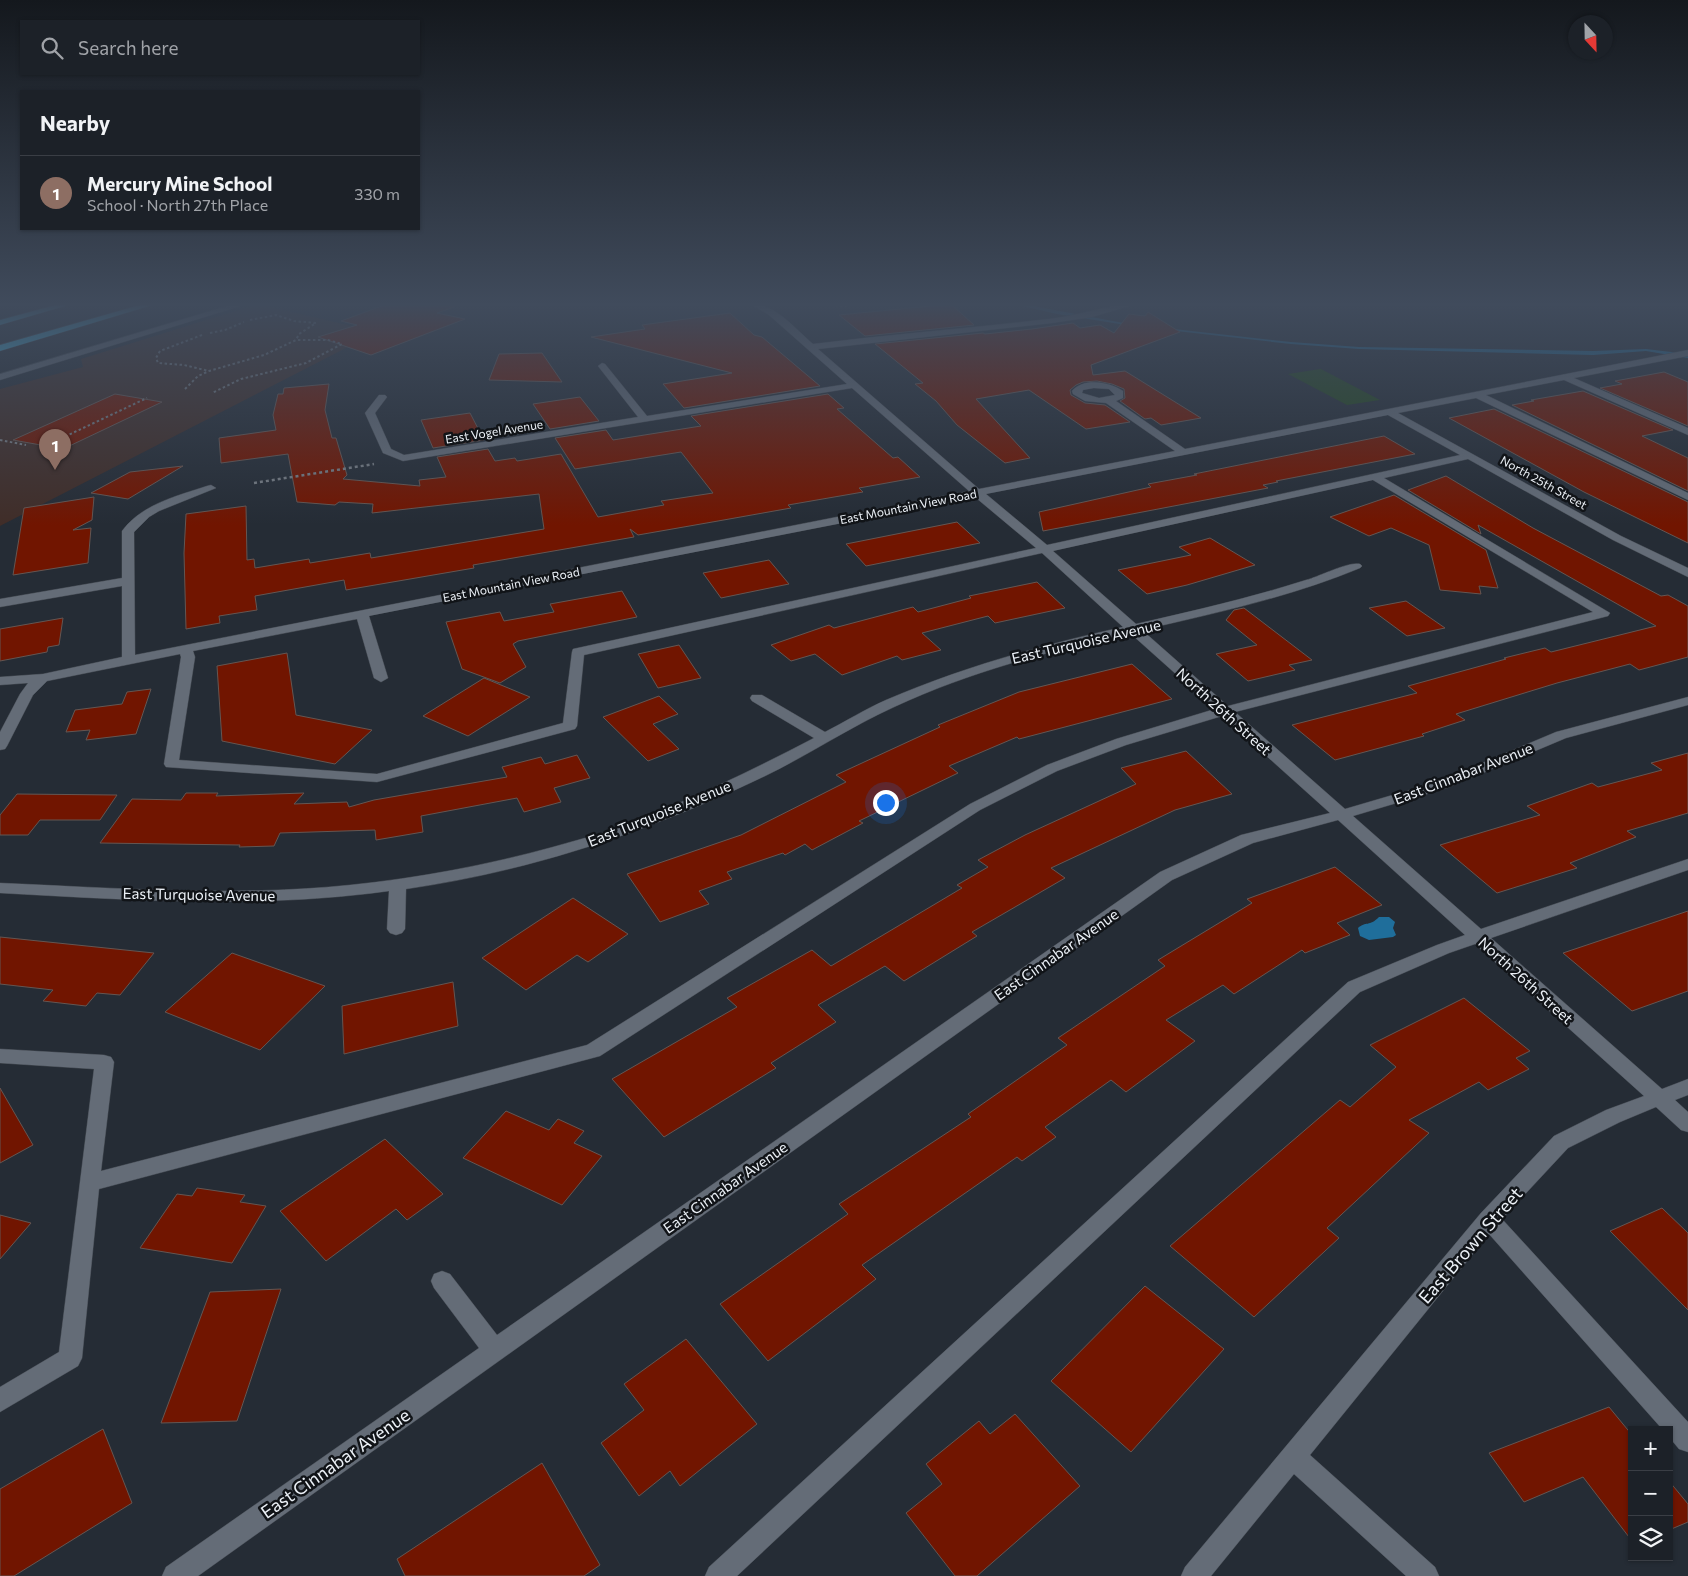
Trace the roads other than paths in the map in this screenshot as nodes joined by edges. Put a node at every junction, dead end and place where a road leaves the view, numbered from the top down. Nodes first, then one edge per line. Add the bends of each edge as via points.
1 (611, 378) edge
2 (846, 378) edge
3 (1561, 378) edge
4 (1565, 378) edge
5 (855, 385) junction
6 (1476, 394) junction
7 (382, 397) dead end
8 (1108, 400) dead end
9 (1388, 411) junction
10 (645, 419) junction
11 (1688, 432) edge
12 (1183, 452) junction
13 (1469, 456) junction
14 (1375, 478) junction
15 (211, 488) dead end
16 (977, 493) junction
17 (1688, 497) edge
18 (1045, 550) junction
19 (1356, 566) dead end
20 (1688, 573) edge
21 (128, 581) junction
22 (0, 603) edge
23 (362, 613) junction
24 (1132, 629) junction
25 (185, 648) junction
26 (129, 660) junction
27 (43, 678) junction
28 (381, 678) dead end
29 (0, 681) edge
30 (757, 698) dead end
31 (1688, 701) edge
32 (1224, 711) junction
33 (824, 738) junction
34 (0, 746) edge
35 (1339, 815) junction
36 (1688, 864) edge
37 (398, 885) junction
38 (0, 888) edge
39 (396, 929) dead end
40 (1478, 937) junction
41 (0, 1056) edge
42 (1688, 1087) edge
43 (1659, 1098) junction
44 (1688, 1124) edge
45 (89, 1183) junction
46 (1489, 1219) junction
47 (442, 1281) dead end
48 (495, 1350) junction
49 (0, 1400) edge
50 (1688, 1440) edge
51 (1293, 1457) junction
52 (175, 1576) edge
53 (718, 1576) edge
54 (1194, 1576) edge
55 (1426, 1576) edge

1 - 10 street
2 - 5 street, North 26th Street
3 - 6 street, East Mountain View Road
4 - 11 street
5 - 10 street, East Vogel Avenue
5 - 16 street, North 26th Street
6 - 9 street, East Mountain View Road
6 - 17 street
7 - 10 street, East Vogel Avenue via 370,413 387,451 403,458
8 - 12 street
9 - 12 street, East Mountain View Road
9 - 13 street, North 25th Street
12 - 16 street, East Mountain View Road
13 - 14 street
13 - 20 street, North 25th Street
14 - 18 street
14 - 32 street via 1604,613
15 - 21 street via 136,520 128,531
16 - 18 street, North 26th Street
16 - 23 street, East Mountain View Road
18 - 24 street, North 26th Street
18 - 25 street via 578,652 570,726 377,778 171,764 188,658
19 - 24 street, East Turquoise Avenue via 1253,601
21 - 22 street
21 - 26 street
23 - 25 street, East Mountain View Road
23 - 28 street
24 - 32 street, North 26th Street
24 - 33 street, East Turquoise Avenue via 1056,646 972,671 889,704
25 - 26 street, East Mountain View Road
26 - 27 street, East Mountain View Road
27 - 29 street, East Mountain View Road
27 - 34 street via 27,694
30 - 33 street
31 - 35 street, East Cinnabar Avenue via 1561,735 1442,785
32 - 35 street, North 26th Street
32 - 45 street via 1120,742 1052,768 975,806 593,1050
33 - 37 street, East Turquoise Avenue via 763,771 606,837 488,869
35 - 40 street, North 26th Street
35 - 48 street, East Cinnabar Avenue via 1247,839 1166,876
36 - 40 street
37 - 38 street, East Turquoise Avenue via 350,892 257,896 170,896
37 - 39 street
40 - 43 street, North 26th Street
40 - 53 street via 1354,987
41 - 45 street via 104,1062
42 - 43 street, East Brown Street
43 - 44 street, North 26th Street
43 - 46 street, East Brown Street via 1561,1142
45 - 49 street via 70,1358
46 - 50 street
46 - 51 street, East Brown Street
47 - 48 street
48 - 52 street, East Cinnabar Avenue
51 - 54 street, East Brown Street
51 - 55 street

